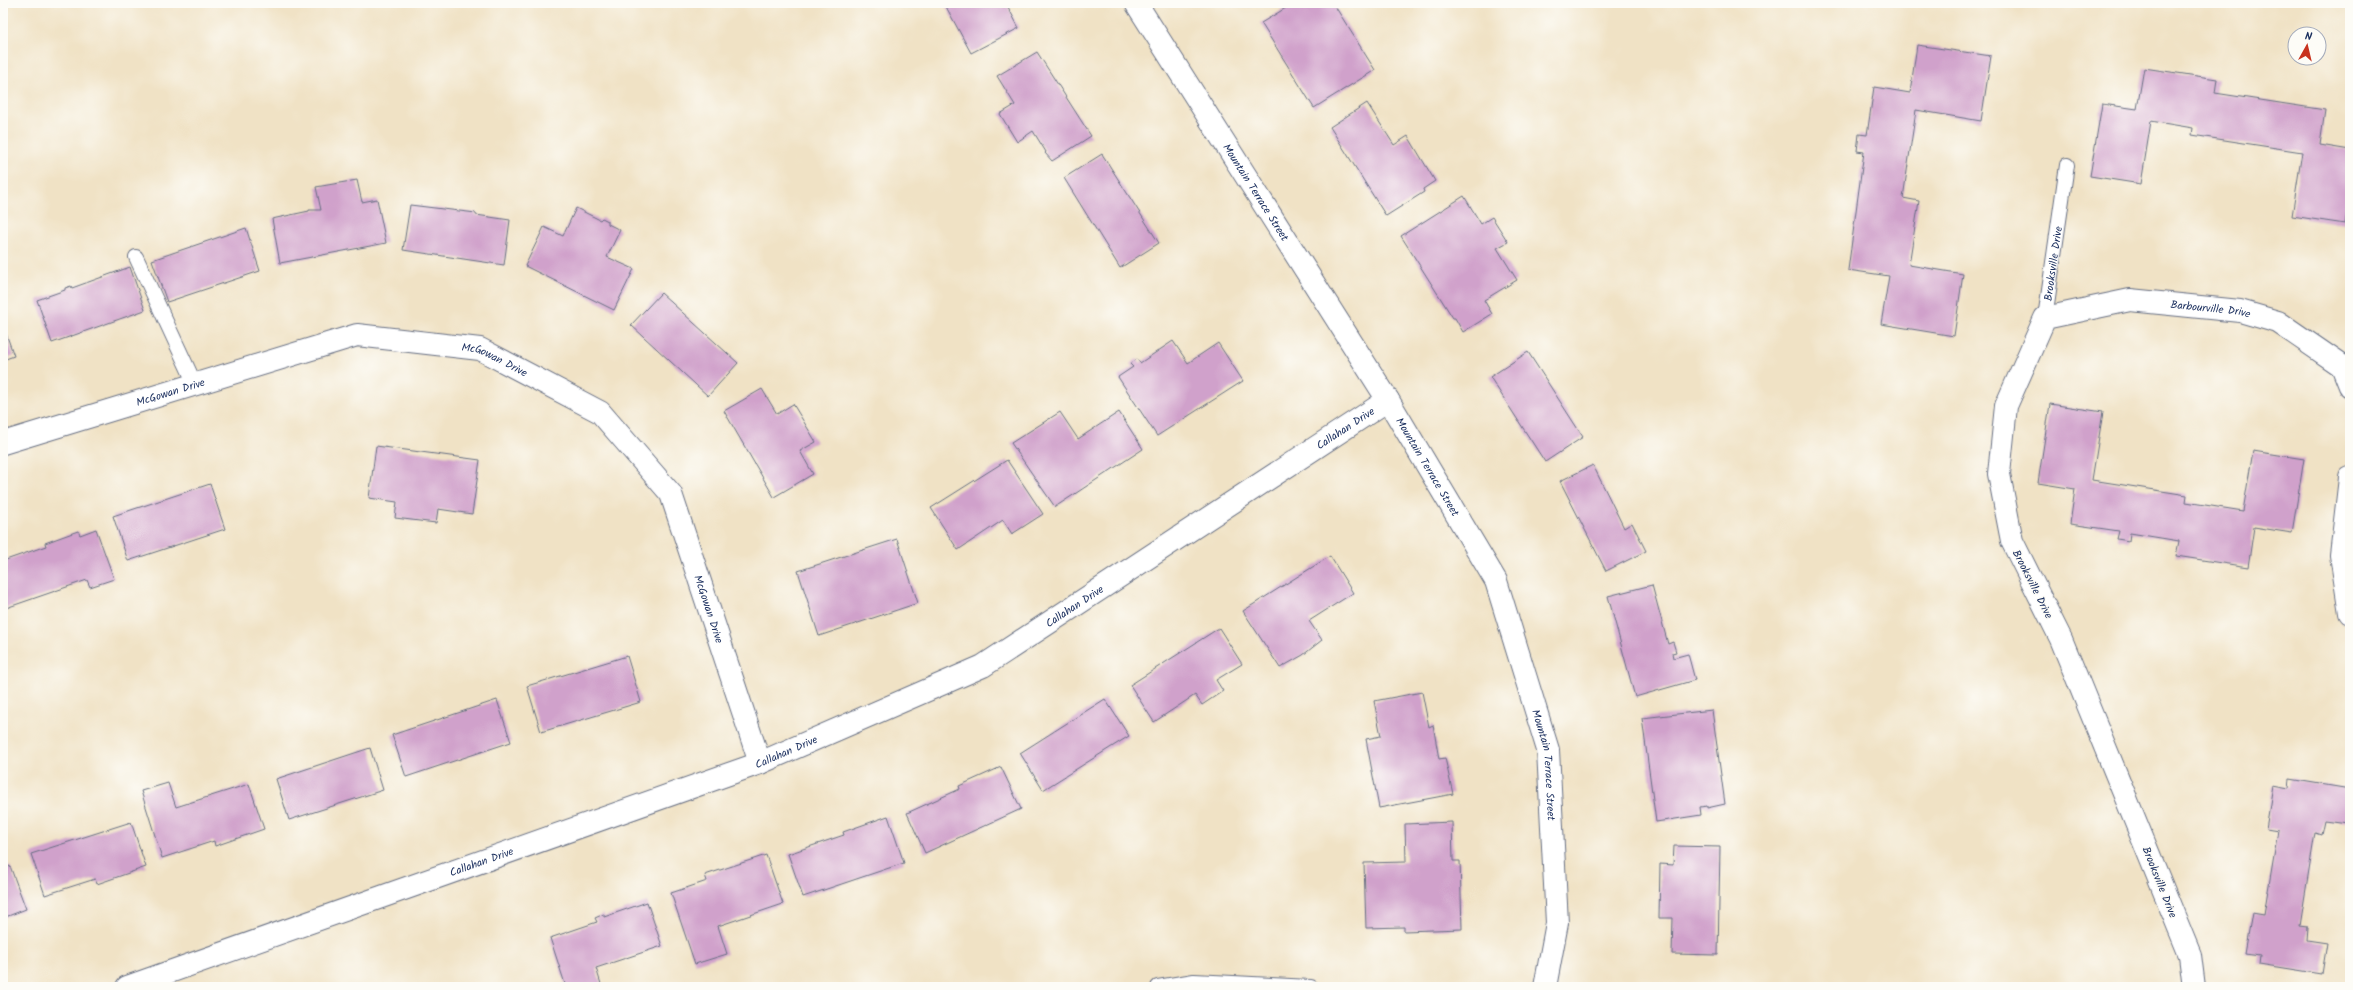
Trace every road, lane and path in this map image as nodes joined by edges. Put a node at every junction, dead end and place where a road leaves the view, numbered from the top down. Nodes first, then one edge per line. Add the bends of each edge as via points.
1 (1136, 3) edge
2 (2067, 165) dead end
3 (136, 257) dead end
4 (2045, 318) junction
5 (195, 384) junction
6 (2350, 386) edge
7 (1388, 400) junction
8 (3, 443) edge
9 (2350, 478) edge
10 (2350, 613) edge
11 (760, 763) junction
12 (127, 987) edge
13 (1158, 987) edge
14 (1311, 987) edge
15 (1545, 987) edge
16 (2194, 987) edge

1 - 7 street, Mountain Terrace Street
2 - 4 lane, Brooksville Drive
3 - 5 lane
4 - 6 street, Barbourville Drive via 2130,300 2240,311 2278,322 2342,366
4 - 16 street, Brooksville Drive via 2006,406 1999,474 2012,541 2061,639 2190,955
5 - 8 street, McGowan Drive
5 - 11 street, McGowan Drive via 357,335 480,349 600,412 671,494
7 - 11 street, Callahan Drive via 983,666
7 - 15 street, Mountain Terrace Street via 1496,581 1548,750 1557,923
9 - 10 street via 2342,555
11 - 12 street, Callahan Drive
13 - 14 lane via 1194,981

